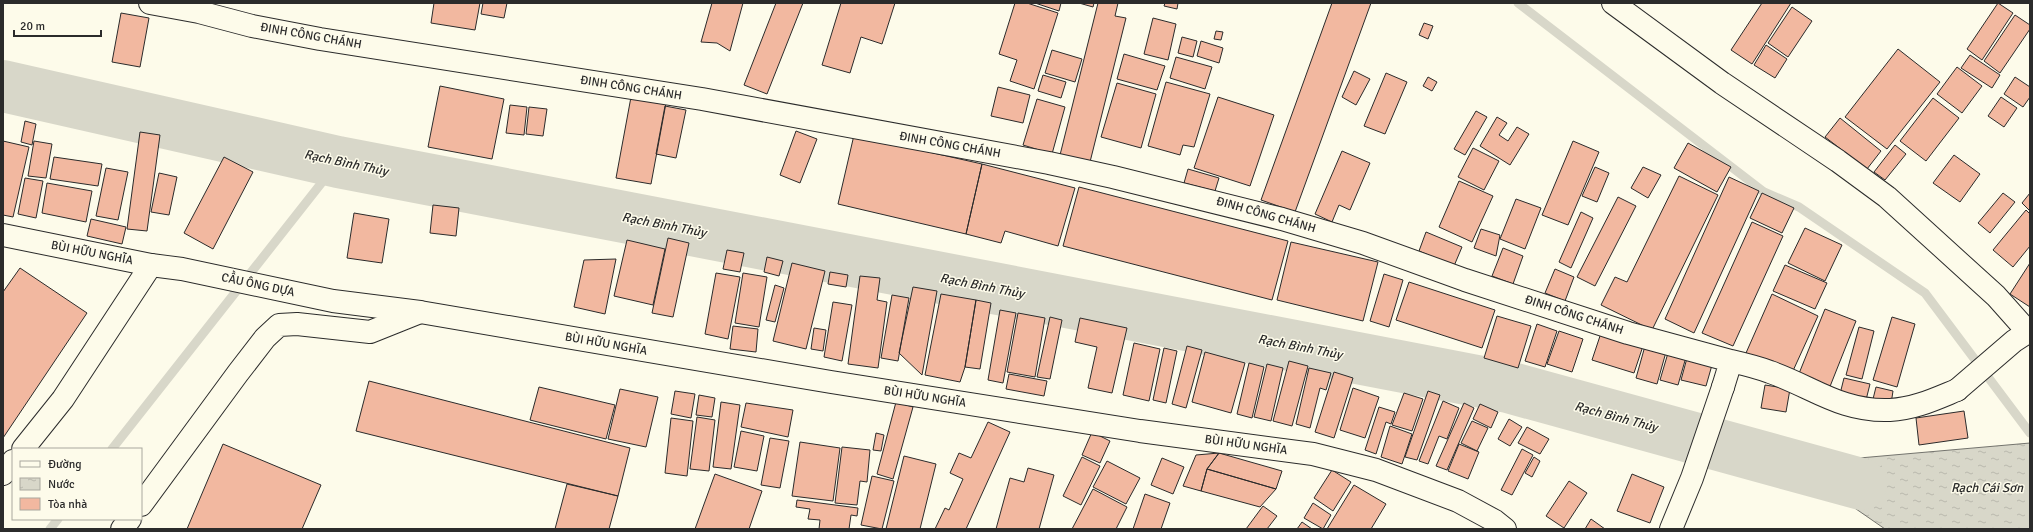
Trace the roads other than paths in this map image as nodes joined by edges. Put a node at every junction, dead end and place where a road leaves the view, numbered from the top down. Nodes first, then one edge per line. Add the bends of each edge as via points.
1 (150, 3) edge
2 (1613, 3) edge
3 (3, 235) edge
4 (151, 265) junction
5 (182, 269) joint
6 (333, 301) joint
7 (420, 312) junction
8 (2024, 335) edge
9 (1731, 361) junction
10 (24, 448) edge
11 (12, 462) edge
12 (3, 474) edge
13 (142, 504) edge
14 (129, 520) edge
15 (122, 529) edge
16 (1505, 529) edge
17 (1671, 529) edge

1 - 9 street, ĐINH CÔNG CHÁNH via 320,39 702,99 1049,163 1197,196 1363,244 1628,333
2 - 8 street via 1722,83 1887,197 1996,296
3 - 4 street, BÙI HỮU NGHĨA
4 - 5 street, BÙI HỮU NGHĨA
4 - 10 street via 63,399
5 - 6 street, CẦU ÔNG DỰA
6 - 7 street, BÙI HỮU NGHĨA
7 - 13 street via 370,332 309,325 279,325 265,338 238,373
7 - 16 street, BÙI HỮU NGHĨA via 831,382 1140,431 1313,454 1376,470 1458,501
8 - 9 street, ĐINH CÔNG CHÁNH via 1957,390 1919,405 1891,410 1861,409 1838,403 1771,372
9 - 17 street via 1692,478
11 - 12 street
14 - 15 street

